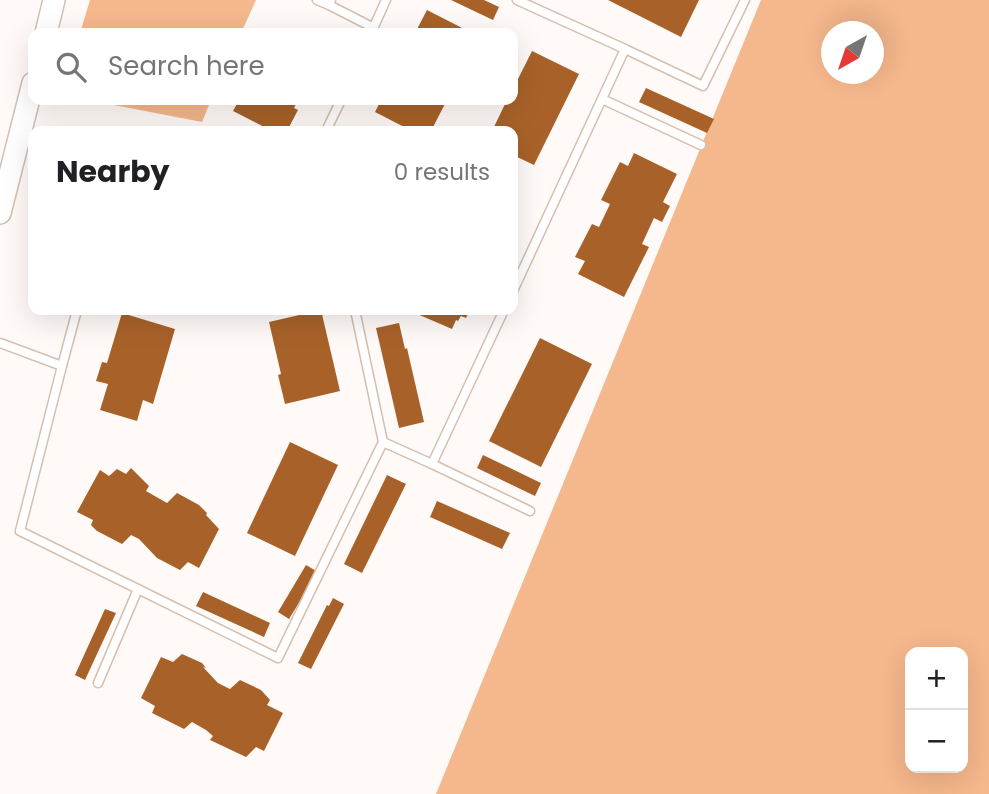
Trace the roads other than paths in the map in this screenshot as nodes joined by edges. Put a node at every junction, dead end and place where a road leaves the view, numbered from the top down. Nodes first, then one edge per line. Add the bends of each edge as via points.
1 (54, 0) edge
2 (317, 0) edge
3 (386, 0) edge
4 (517, 0) edge
5 (745, 0) edge
6 (330, 3) edge
7 (47, 28) edge
8 (370, 28) edge
9 (374, 28) edge
10 (625, 49) junction
11 (602, 99) junction
12 (28, 103) edge
13 (339, 105) edge
14 (328, 126) edge
15 (701, 145) dead end
16 (0, 213) edge
17 (518, 279) edge
18 (76, 315) edge
19 (356, 315) edge
20 (502, 315) edge
21 (0, 344) edge
22 (62, 366) junction
23 (383, 442) junction
24 (432, 464) junction
25 (530, 511) dead end
26 (138, 589) junction
27 (98, 683) dead end

1 - 7 main road
2 - 6 lane
3 - 9 lane
4 - 10 lane
5 - 10 lane via 703,86
6 - 8 lane
10 - 11 lane
11 - 15 lane
11 - 17 lane
12 - 16 main road
13 - 14 lane
18 - 22 lane
19 - 23 lane
20 - 24 lane
21 - 22 lane
22 - 26 lane via 20,531
23 - 24 lane
23 - 26 lane via 278,658
24 - 25 lane
26 - 27 lane

